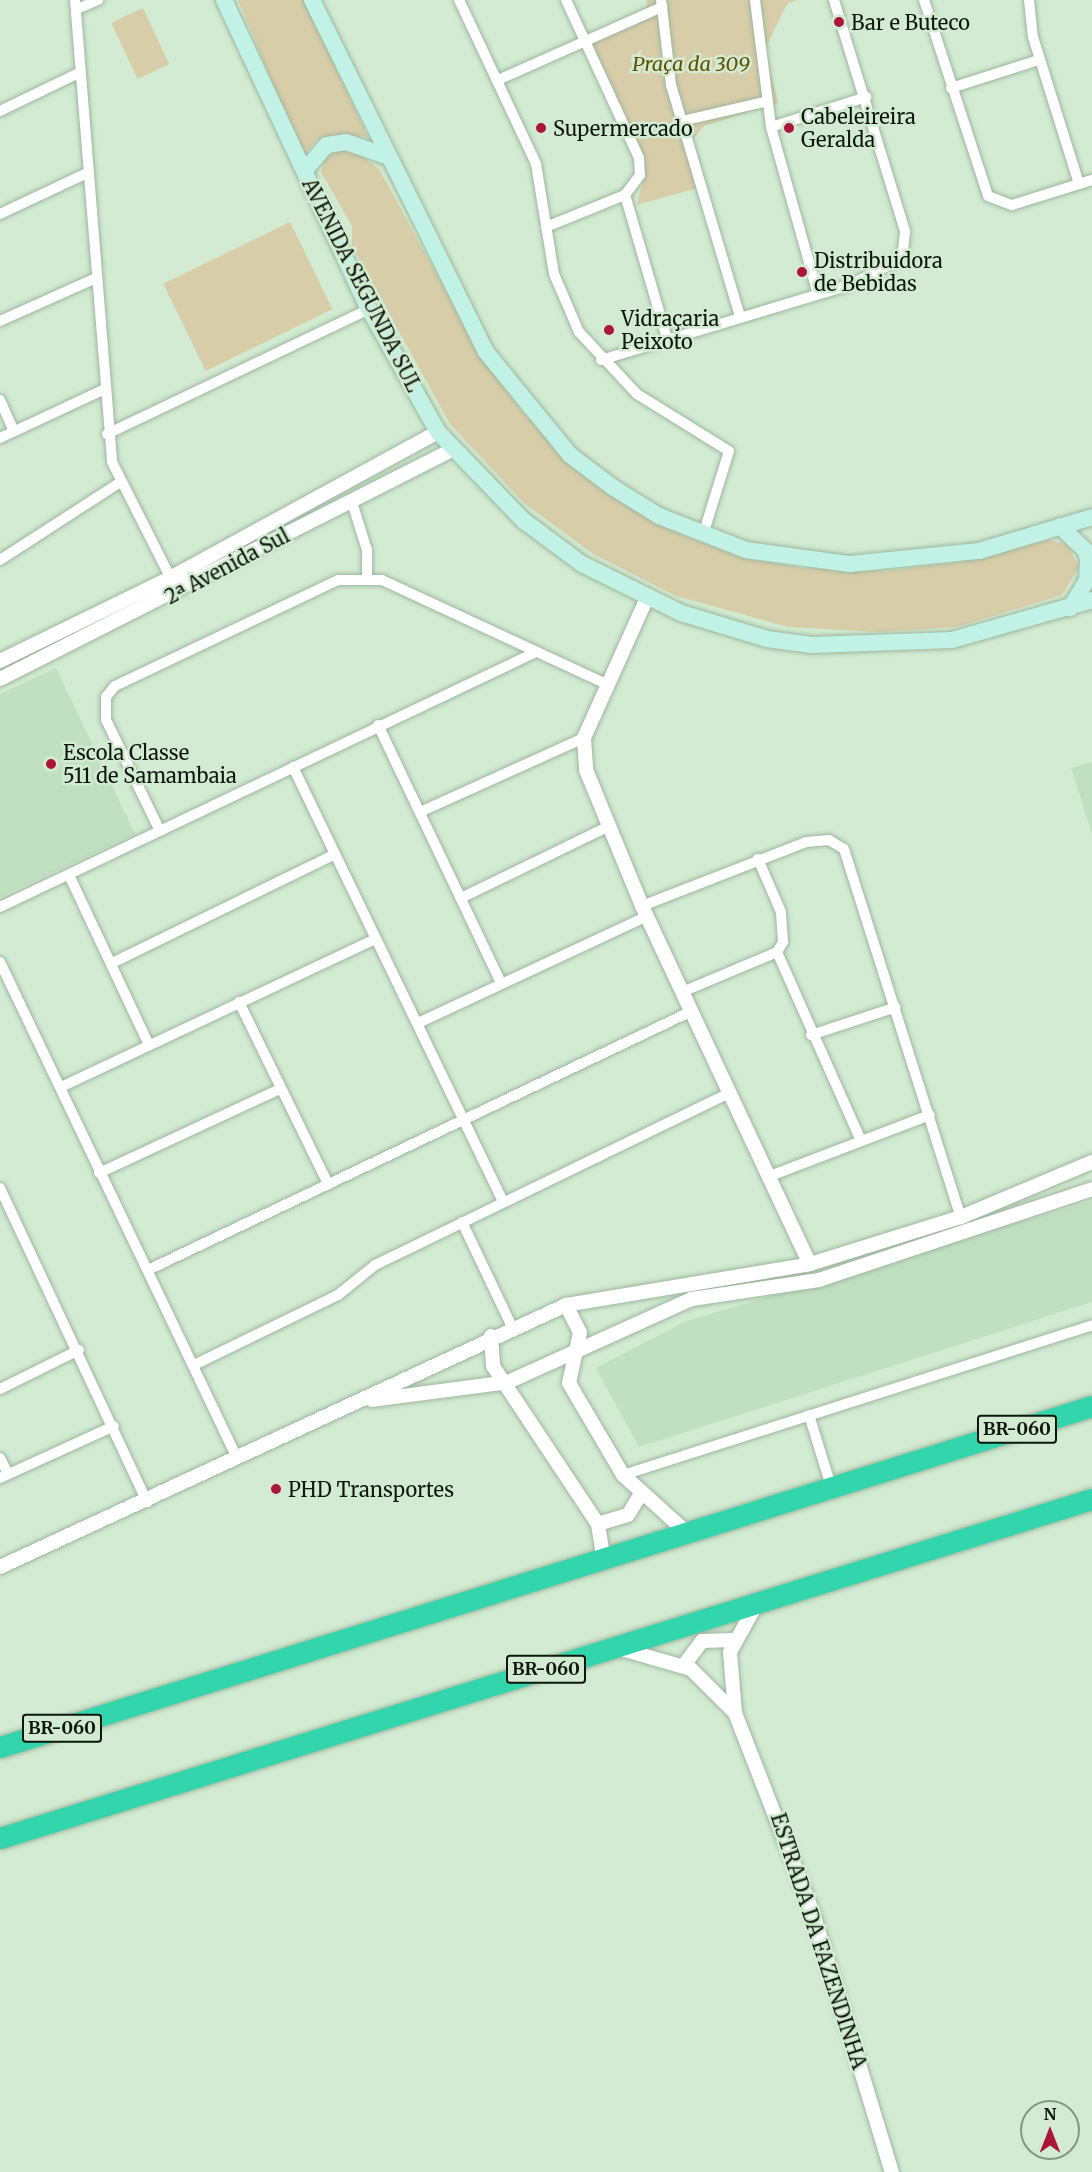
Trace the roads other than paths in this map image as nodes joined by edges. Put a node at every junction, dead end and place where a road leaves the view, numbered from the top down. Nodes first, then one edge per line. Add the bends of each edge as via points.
1 (98, 0) edge
2 (224, 0) edge
3 (459, 0) edge
4 (566, 0) edge
5 (755, 0) edge
6 (834, 0) edge
7 (924, 0) edge
8 (1029, 0) edge
9 (315, 1) edge
10 (76, 4) edge
11 (662, 4) edge
12 (585, 40) junction
13 (1039, 60) junction
14 (79, 73) junction
15 (498, 80) junction
16 (951, 88) junction
17 (866, 97) junction
18 (768, 101) junction
19 (0, 111) edge
20 (682, 121) junction
21 (771, 127) junction
22 (386, 156) junction
23 (305, 170) junction
24 (87, 173) junction
25 (1092, 180) edge
26 (1080, 184) junction
27 (625, 195) junction
28 (0, 214) edge
29 (546, 227) junction
30 (96, 278) junction
31 (818, 294) junction
32 (369, 309) junction
33 (740, 317) junction
34 (0, 321) edge
35 (667, 339) junction
36 (601, 360) junction
37 (103, 390) junction
38 (0, 400) edge
39 (14, 431) junction
40 (438, 432) junction
41 (107, 434) junction
42 (0, 438) edge
43 (452, 450) junction
44 (119, 483) junction
45 (351, 499) junction
46 (1092, 516) edge
47 (1060, 526) junction
48 (703, 535) junction
49 (0, 560) edge
50 (367, 577) junction
51 (170, 578) junction
52 (178, 593) junction
53 (646, 600) junction
54 (1092, 600) edge
55 (1070, 608) junction
56 (536, 652) junction
57 (0, 661) edge
58 (0, 679) edge
59 (608, 685) junction
60 (378, 725) junction
61 (584, 738) junction
62 (294, 767) junction
63 (420, 812) junction
64 (607, 827) junction
65 (160, 831) junction
66 (335, 854) junction
67 (758, 859) junction
68 (69, 875) junction
69 (461, 898) junction
70 (0, 907) edge
71 (644, 911) junction
72 (376, 939) junction
73 (777, 952) junction
74 (0, 962) edge
75 (112, 963) junction
76 (501, 983) junction
77 (682, 992) junction
78 (239, 1002) junction
79 (896, 1007) junction
80 (692, 1011) junction
81 (418, 1023) junction
82 (812, 1035) junction
83 (149, 1045) junction
84 (61, 1087) junction
85 (280, 1089) junction
86 (729, 1093) junction
87 (930, 1115) junction
88 (463, 1118) junction
89 (860, 1138) junction
90 (1092, 1162) edge
91 (99, 1173) junction
92 (770, 1176) junction
93 (327, 1182) junction
94 (0, 1188) edge
95 (1092, 1189) edge
96 (503, 1201) junction
97 (4, 1204) edge
98 (961, 1216) junction
99 (462, 1221) junction
100 (810, 1264) junction
101 (148, 1270) junction
102 (566, 1305) junction
103 (1092, 1325) edge
104 (512, 1327) junction
105 (491, 1336) junction
106 (79, 1350) junction
107 (576, 1350) junction
108 (194, 1365) junction
109 (508, 1382) junction
110 (2, 1384) edge
111 (367, 1400) junction
112 (1092, 1406) edge
113 (809, 1415) junction
114 (114, 1426) junction
115 (0, 1458) edge
116 (237, 1458) junction
117 (623, 1475) junction
118 (4, 1476) edge
119 (831, 1486) junction
120 (640, 1495) junction
121 (1092, 1498) edge
122 (147, 1502) junction
123 (598, 1524) junction
124 (686, 1531) junction
125 (603, 1557) junction
126 (1, 1564) edge
127 (760, 1600) junction
128 (732, 1640) junction
129 (614, 1647) junction
130 (684, 1665) junction
131 (735, 1713) junction
132 (0, 1747) edge
133 (0, 1838) edge
134 (892, 2172) edge

1 - 10 street
2 - 23 main road, AVENIDA SEGUNDA SUL
3 - 15 street
4 - 12 street
5 - 18 street
6 - 17 street
7 - 16 street
8 - 13 street
9 - 22 main road
10 - 14 street
11 - 12 street
11 - 20 street via 671,85
12 - 15 street
12 - 27 street via 641,167
13 - 16 street
13 - 26 street
14 - 19 street
14 - 24 street
15 - 29 street via 536,164
16 - 26 street via 988,196 1012,205
17 - 21 street
17 - 31 street via 906,240 895,262 879,272
18 - 20 street
18 - 21 street
20 - 33 street
21 - 31 street
22 - 23 main road via 346,142 327,145
22 - 48 main road via 486,352 521,401 570,454 614,488
23 - 32 main road, AVENIDA SEGUNDA SUL
24 - 28 street
24 - 30 street
25 - 26 street
27 - 29 street
27 - 35 street
29 - 36 street via 569,314
30 - 34 street
30 - 37 street
31 - 33 street
32 - 40 main road, AVENIDA SEGUNDA SUL
32 - 41 street
33 - 35 street
35 - 36 street
36 - 48 street via 637,394 729,451
37 - 39 street
37 - 41 street
38 - 39 street
39 - 42 street
40 - 43 main road, AVENIDA SEGUNDA SUL
40 - 51 street, 2ᵃ Avenida Sul
41 - 44 street
43 - 45 street, 2ᵃ Avenida Sul
43 - 53 main road, AVENIDA SEGUNDA SUL via 524,521 582,564
44 - 49 street
44 - 51 street
45 - 50 street via 367,550
45 - 52 street, 2ᵃ Avenida Sul
46 - 47 main road
47 - 48 main road via 933,559 850,564 790,559
47 - 55 main road via 1086,551 1088,561 1087,580
50 - 56 street
50 - 65 street via 338,580 115,686 103,708 106,720
51 - 52 street
51 - 57 street, 2ᵃ Avenida Sul
52 - 58 street, 2ᵃ Avenida Sul
53 - 55 main road, AVENIDA SEGUNDA SUL via 767,639 859,647 952,640
53 - 59 street
54 - 55 main road, AVENIDA SEGUNDA SUL
56 - 59 street
56 - 60 street
59 - 61 street
60 - 62 street
60 - 63 street
61 - 63 street
61 - 64 street via 586,770
62 - 65 street
62 - 66 street
63 - 69 street
64 - 69 street
64 - 71 street
65 - 68 street
66 - 72 street
66 - 75 street
67 - 71 street
67 - 73 street via 784,927
67 - 79 street via 819,839 843,849
68 - 70 street
68 - 75 street
69 - 76 street
71 - 76 street
71 - 77 street
72 - 78 street
72 - 81 street
73 - 77 street
73 - 82 street
74 - 84 street
75 - 83 street
76 - 81 street
77 - 80 street
78 - 83 street
78 - 85 street
79 - 82 street
79 - 87 street
80 - 86 street
80 - 88 street
81 - 88 street
82 - 89 street
83 - 84 street
84 - 91 street
85 - 91 street
85 - 93 street
86 - 92 street
86 - 96 street
87 - 89 street
87 - 98 street
88 - 93 street
88 - 96 street
89 - 92 street
90 - 98 street
91 - 101 street
92 - 100 street
93 - 101 street
94 - 97 street
95 - 107 street via 819,1280 692,1299
96 - 99 street
97 - 106 street
98 - 100 street
99 - 104 street
99 - 108 street via 375,1265 338,1295
100 - 102 street
101 - 108 street
102 - 104 street
102 - 107 street via 579,1328
103 - 113 street
104 - 105 street
105 - 109 street via 493,1366
105 - 111 street
106 - 110 street
106 - 114 street
107 - 109 street
107 - 117 street via 569,1383
108 - 116 street
109 - 111 street
109 - 123 street
111 - 116 street
112 - 119 highway, BR-060
113 - 117 street
113 - 119 street
114 - 118 street
114 - 122 street
115 - 118 street
116 - 122 street
117 - 120 street
119 - 124 highway, BR-060
120 - 123 street via 628,1515
120 - 124 street
121 - 127 highway, BR-060
122 - 126 street
123 - 125 street
124 - 125 highway, BR-060
125 - 132 highway, BR-060
127 - 128 street, ESTRADA DA FAZENDINHA
127 - 129 highway, BR-060
128 - 130 street via 702,1641
128 - 131 street, ESTRADA DA FAZENDINHA via 729,1667
129 - 130 street, ESTRADA DA FAZENDINHA
129 - 133 highway, BR-060
130 - 131 street, ESTRADA DA FAZENDINHA
131 - 134 street, ESTRADA DA FAZENDINHA via 814,1916

